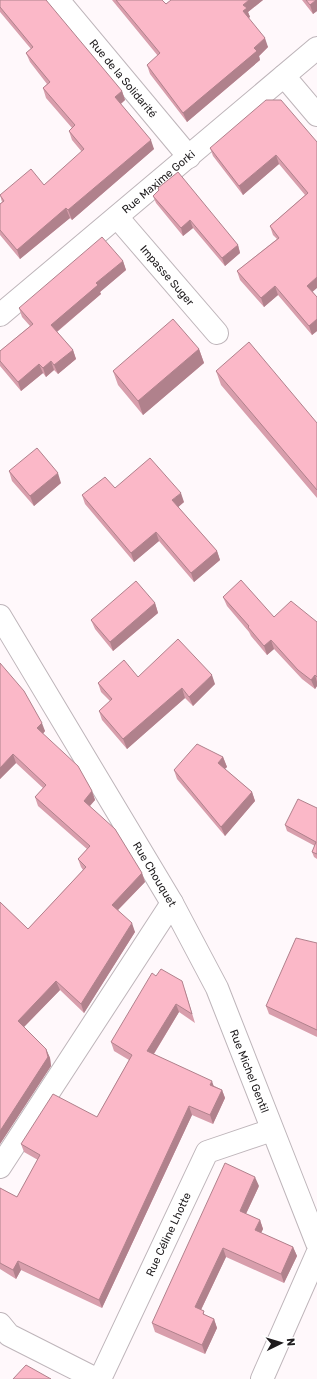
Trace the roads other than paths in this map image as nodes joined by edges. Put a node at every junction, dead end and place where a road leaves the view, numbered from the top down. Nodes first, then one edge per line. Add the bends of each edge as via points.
1 (58, 0) edge
2 (317, 48) edge
3 (284, 76) junction
4 (317, 115) edge
5 (189, 157) junction
6 (117, 217) junction
7 (0, 315) edge
8 (217, 333) dead end
9 (0, 616) edge
10 (172, 903) junction
11 (272, 1130) junction
12 (0, 1167) edge
13 (317, 1243) edge
14 (317, 1254) edge
15 (3, 1335) edge
16 (96, 1379) edge
17 (100, 1379) edge
18 (262, 1379) edge

1 - 5 street, Rue de la Solidarité
2 - 3 street, Rue Maxime Gorki
3 - 4 street
3 - 5 street, Rue Maxime Gorki
5 - 6 street, Rue Maxime Gorki
6 - 7 street, Rue Maxime Gorki
6 - 8 street, Impasse Suger
9 - 10 street, Rue Chouquet
10 - 11 street, Rue Michel Gentil via 217,988
10 - 12 street, Rue Chouquet
11 - 13 street, Rue Michel Gentil
11 - 17 street, Rue Céline Lhotte via 207,1152
14 - 18 street
15 - 16 street

